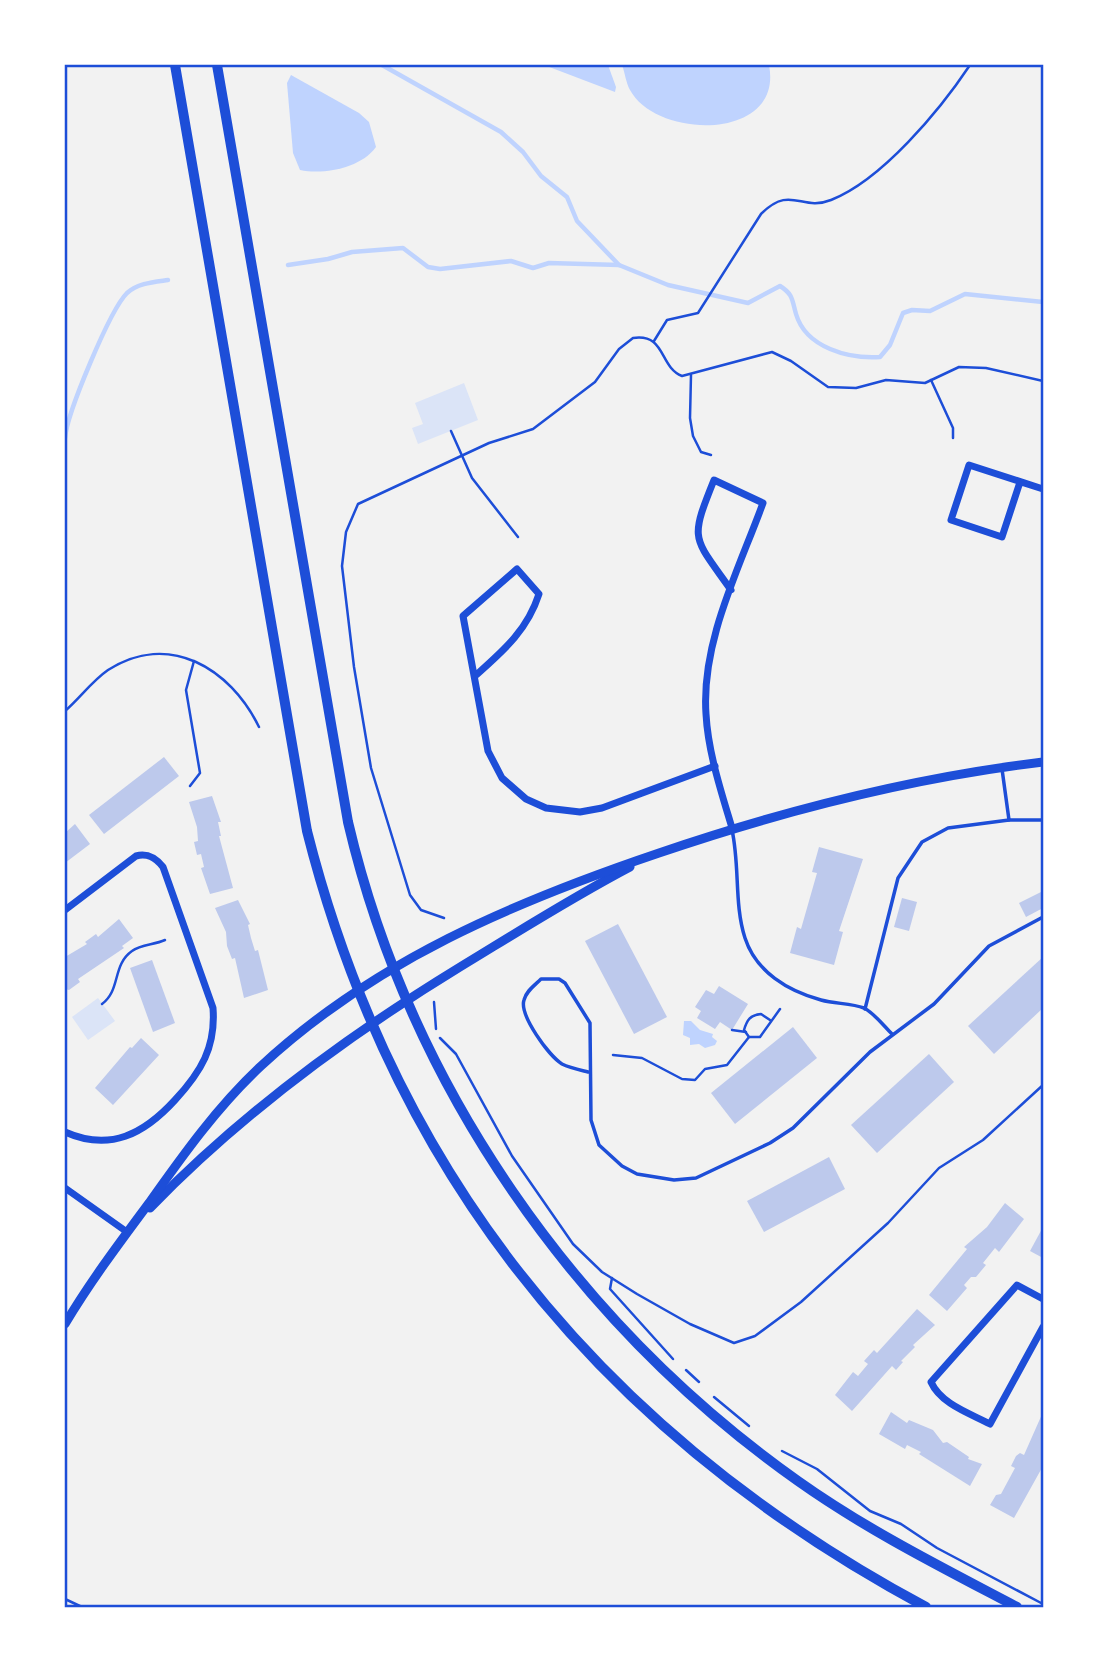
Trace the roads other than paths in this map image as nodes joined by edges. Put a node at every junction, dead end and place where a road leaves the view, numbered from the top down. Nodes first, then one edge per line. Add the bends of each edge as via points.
1 (175, 65) edge
2 (218, 65) edge
3 (1020, 482) junction
4 (1043, 489) edge
5 (731, 590) junction
6 (475, 676) junction
7 (1043, 762) edge
8 (715, 766) junction
9 (1002, 767) junction
10 (1009, 820) junction
11 (1043, 820) edge
12 (732, 828) junction
13 (656, 854) junction
14 (65, 910) edge
15 (1043, 917) edge
16 (392, 968) junction
17 (356, 990) junction
18 (405, 999) junction
19 (866, 1009) junction
20 (370, 1023) junction
21 (892, 1034) junction
22 (588, 1072) junction
23 (65, 1132) edge
24 (65, 1188) edge
25 (127, 1232) junction
26 (1043, 1299) edge
27 (65, 1324) edge
28 (1043, 1327) edge
29 (926, 1607) edge
30 (1017, 1607) edge

1 - 17 main road via 307,831
2 - 16 main road via 348,822 362,881
3 - 3 street via 968,465 951,520 1002,537
3 - 4 street
5 - 5 street via 763,503 714,480 697,534
5 - 8 street via 712,645 706,690
6 - 6 street via 463,616 517,569 539,594 534,610 516,640
6 - 8 street via 494,764 512,789 546,808 580,812 602,808
7 - 9 street
8 - 12 street
9 - 10 lane
9 - 12 street via 866,792
10 - 11 lane
10 - 19 lane via 948,828 913,852 898,878
12 - 13 street
12 - 19 lane via 741,923 753,956 779,982 797,991
13 - 16 street via 505,909
13 - 18 street via 581,892
14 - 23 street via 136,856 157,860 213,1007 214,1030 201,1070 143,1130 112,1141
15 - 21 lane via 989,946 934,1004
16 - 17 street
16 - 18 main road
17 - 20 main road
17 - 25 street via 251,1076 217,1113
18 - 20 street
18 - 30 main road via 452,1091 516,1199 655,1363 712,1415 799,1482 856,1519
19 - 21 lane
20 - 25 street via 279,1090 186,1171
20 - 29 main road via 416,1113 495,1242 592,1357 683,1445 776,1517
21 - 22 lane via 793,1128 696,1178 655,1178 622,1166 609,1155 594,1133
22 - 22 lane via 590,1023 582,1005 559,979 541,979 526,994 524,1014 553,1056
24 - 25 street
25 - 27 street
26 - 28 street via 1017,1285 931,1382 934,1390 990,1424

